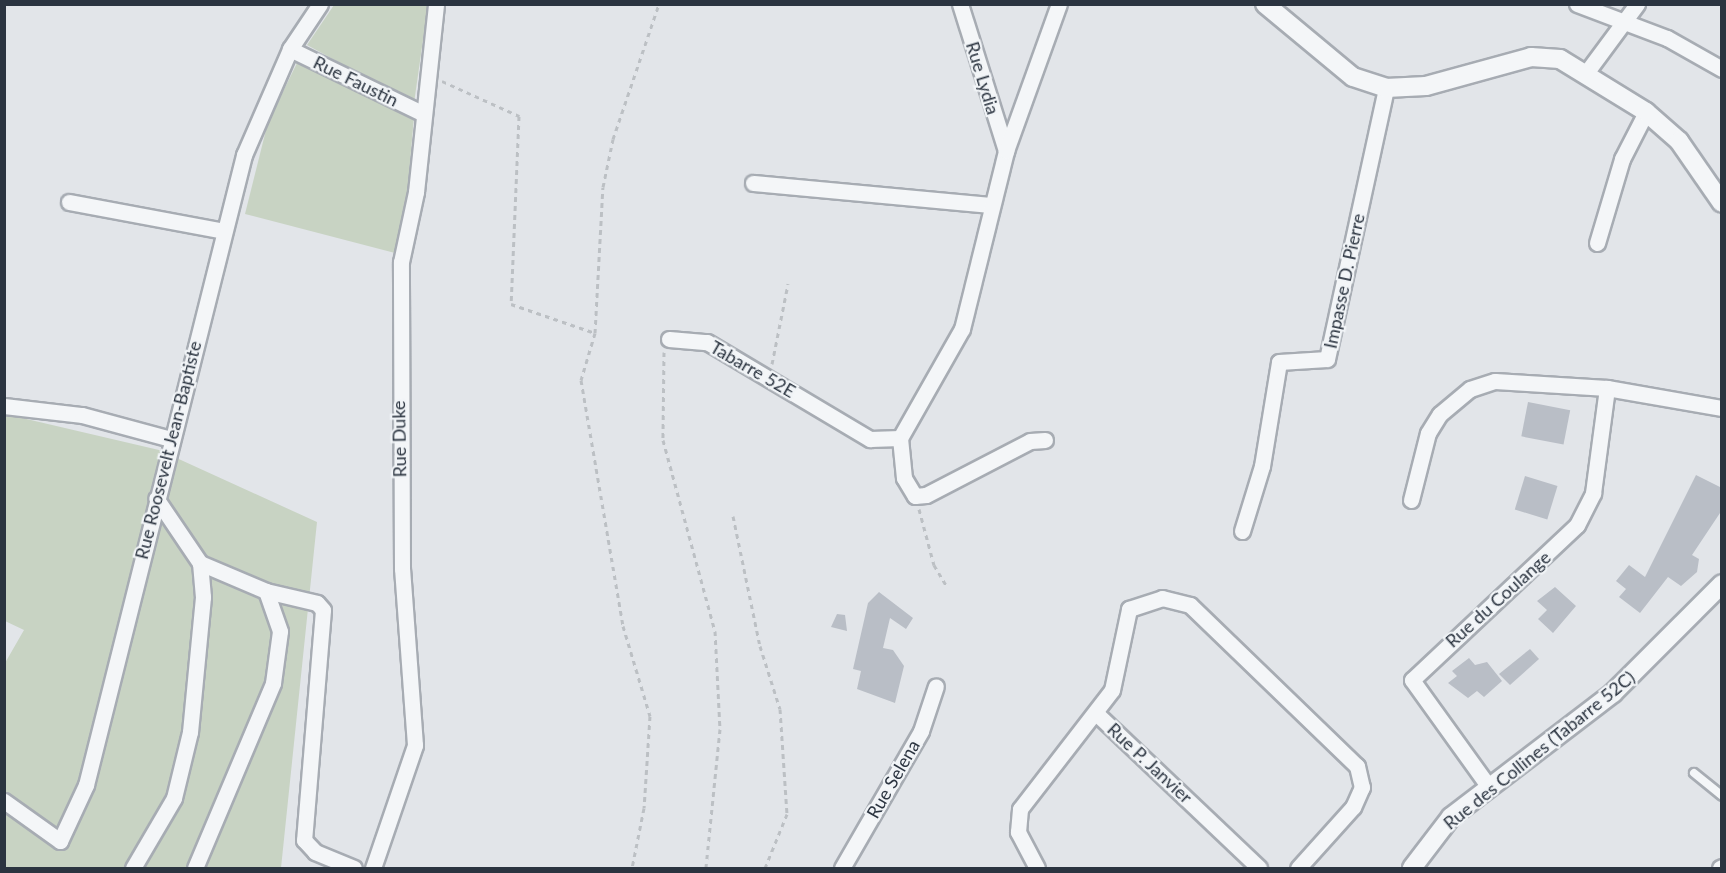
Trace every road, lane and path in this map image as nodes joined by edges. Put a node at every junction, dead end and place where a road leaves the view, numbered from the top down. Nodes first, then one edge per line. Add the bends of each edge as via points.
1 (320, 4) edge
2 (436, 4) edge
3 (659, 4) edge
4 (960, 4) edge
5 (1059, 4) edge
6 (1265, 4) edge
7 (1577, 4) edge
8 (1637, 4) edge
9 (1623, 23) junction
10 (290, 49) junction
11 (1722, 69) edge
12 (1586, 73) junction
13 (426, 74) junction
14 (1386, 88) junction
15 (1646, 112) junction
16 (422, 113) junction
17 (1006, 151) junction
18 (753, 183) dead end
19 (69, 202) dead end
20 (1722, 203) edge
21 (991, 205) junction
22 (224, 231) junction
23 (1597, 243) dead end
24 (788, 284) dead end
25 (595, 333) junction
26 (669, 339) joint
27 (771, 378) junction
28 (1607, 388) junction
29 (4, 406) edge
30 (1722, 408) edge
31 (900, 438) junction
32 (171, 439) junction
33 (1045, 440) dead end
34 (915, 496) junction
35 (156, 498) junction
36 (1411, 500) dead end
37 (733, 516) dead end
38 (1242, 531) dead end
39 (200, 563) junction
40 (1722, 584) edge
41 (946, 585) dead end
42 (266, 591) junction
43 (936, 686) dead end
44 (1098, 715) junction
45 (1694, 773) dead end
46 (1489, 787) junction
47 (1722, 796) edge
48 (4, 801) edge
49 (133, 868) edge
50 (195, 868) edge
51 (354, 868) edge
52 (373, 868) edge
53 (632, 868) edge
54 (706, 868) edge
55 (765, 868) edge
56 (842, 868) edge
57 (1037, 868) edge
58 (1259, 868) edge
59 (1298, 868) edge
60 (1412, 868) edge

1 - 10 street, Rue Roosevelt Jean-Baptiste
2 - 13 street, Rue Duke
3 - 25 path via 613,139 603,187
4 - 17 street, Rue Lydia
5 - 17 street
6 - 14 street via 1353,77
7 - 9 street
8 - 9 street
9 - 11 street via 1667,38
9 - 12 street
10 - 16 street, Rue Faustin
10 - 22 street, Rue Roosevelt Jean-Baptiste via 244,155
12 - 14 street via 1560,59 1531,57 1426,86
12 - 15 street
13 - 16 street, Rue Duke
13 - 25 path via 519,116 511,304
14 - 38 street, Impasse D. Pierre via 1327,359 1279,362 1262,466
15 - 20 street via 1679,141
15 - 23 street via 1622,159
16 - 52 street, Rue Duke via 416,192 401,262 398,388 402,569 415,745
17 - 21 street
18 - 21 street
19 - 22 street
21 - 31 street via 962,329
22 - 32 street, Rue Roosevelt Jean-Baptiste
24 - 27 path via 773,338
25 - 53 path via 581,380 623,626 650,717 644,808
26 - 27 street, Tabarre 52E via 707,342
26 - 54 path via 661,359 663,440 716,631 720,729
27 - 31 street, Tabarre 52E via 870,439
28 - 30 street
28 - 36 street via 1495,381 1470,389 1440,414 1428,433
28 - 46 street, Rue du Coulange via 1593,493 1577,525 1412,680
29 - 32 street via 82,415
31 - 34 street via 904,478
32 - 35 street, Rue Roosevelt Jean-Baptiste
33 - 34 street via 1030,441 926,495
34 - 41 path via 934,565
35 - 39 street
35 - 48 street, Rue Roosevelt Jean-Baptiste via 86,785 60,841
37 - 55 path via 760,646 780,709 787,814
39 - 42 street
39 - 49 street via 203,597 190,732 174,798
40 - 46 street, Rue des Collines (Tabarre 52C) via 1613,693
42 - 50 street via 280,631 273,682
42 - 51 street via 317,603 323,610 304,840 315,852
43 - 56 street, Rue Selena via 921,731
44 - 57 street, Rue P. Janvier via 1020,809 1018,832
44 - 58 street, Rue P. Janvier
44 - 59 street via 1112,690 1130,609 1162,598 1190,605 1357,766 1362,787 1353,807
45 - 47 lane
46 - 60 street, Rue des Collines (Tabarre 52C) via 1451,817

